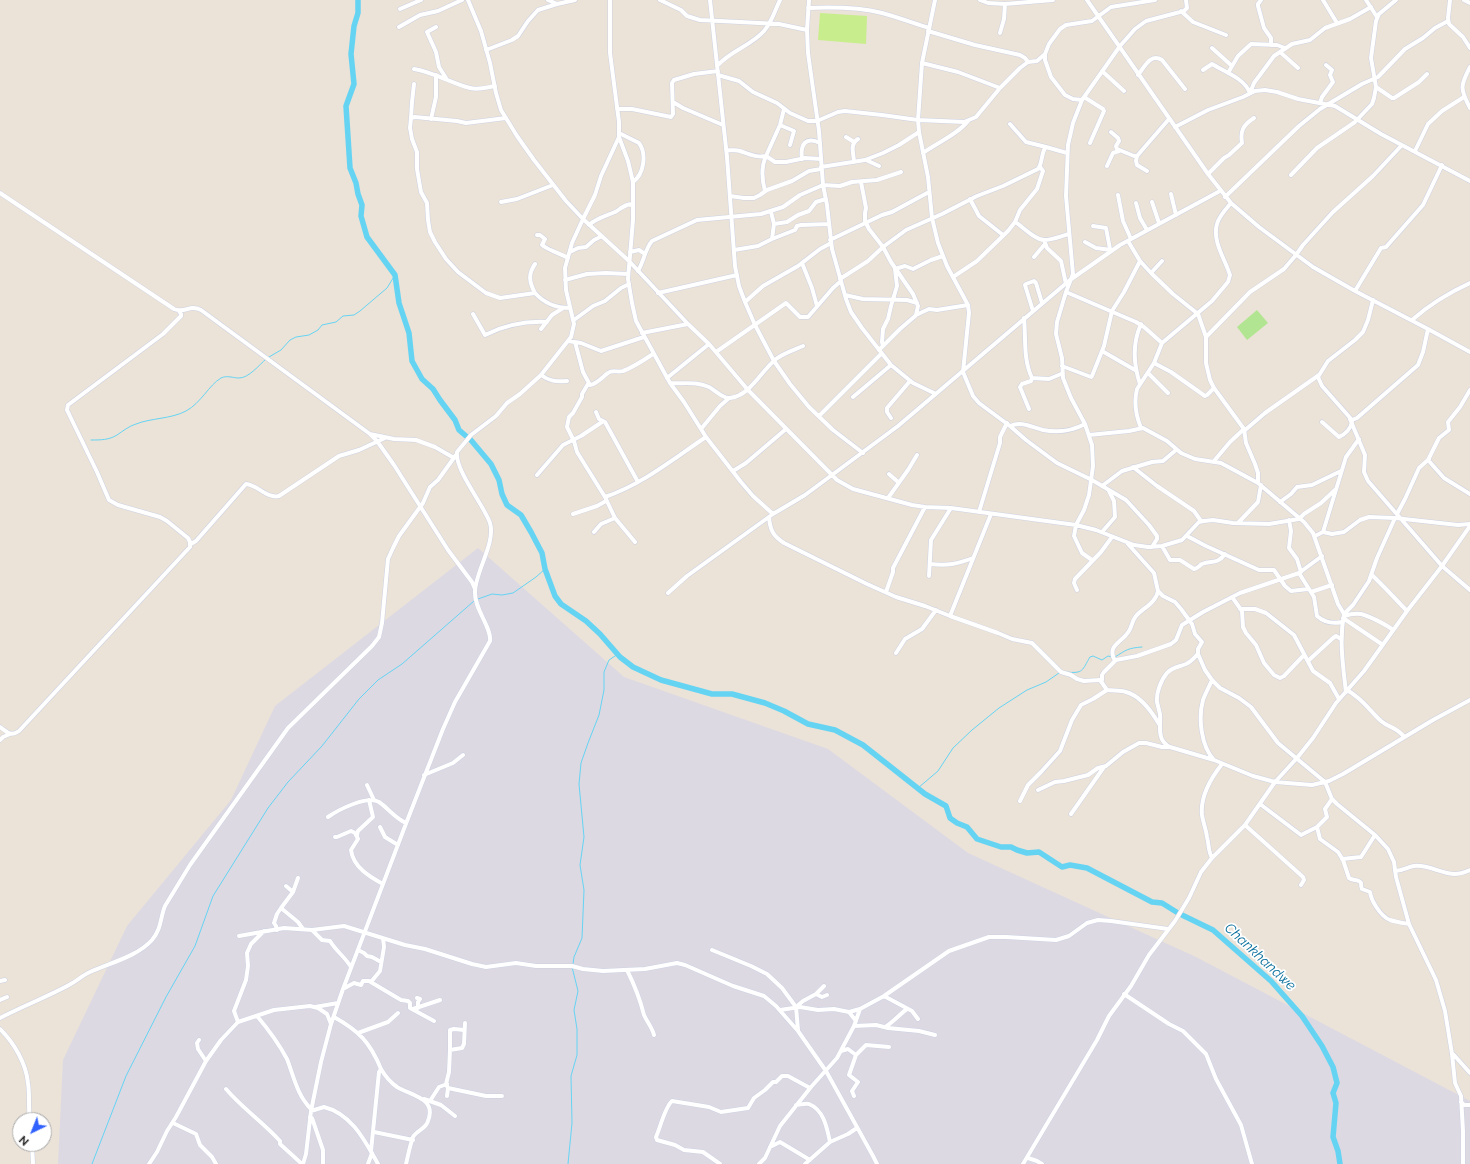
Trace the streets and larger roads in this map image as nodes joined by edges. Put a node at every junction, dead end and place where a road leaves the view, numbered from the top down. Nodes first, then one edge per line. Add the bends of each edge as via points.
1 (421, 0) edge
2 (462, 0) edge
3 (468, 0) edge
4 (548, 0) edge
5 (575, 0) edge
6 (610, 0) edge
7 (660, 0) edge
8 (710, 0) edge
9 (780, 0) edge
10 (809, 0) edge
11 (935, 0) edge
12 (980, 0) edge
13 (1042, 0) edge
14 (1053, 0) edge
15 (1087, 0) edge
16 (1155, 0) edge
17 (1186, 0) edge
18 (1261, 0) edge
19 (1325, 0) edge
20 (1366, 0) edge
21 (1396, 0) edge
22 (1450, 0) edge
23 (1464, 0) edge
24 (1470, 3) edge
25 (557, 4) junction
26 (1005, 4) junction
27 (1371, 7) junction
28 (808, 8) junction
29 (400, 9) dead end
30 (1181, 11) junction
31 (1098, 15) junction
32 (1377, 17) junction
33 (713, 21) junction
34 (1448, 21) junction
35 (1337, 23) junction
36 (769, 24) junction
37 (399, 27) dead end
38 (436, 27) dead end
39 (807, 30) junction
40 (928, 30) junction
41 (1000, 32) dead end
42 (1226, 35) dead end
43 (1271, 45) junction
44 (1120, 46) junction
45 (1212, 48) dead end
46 (1285, 48) junction
47 (1470, 48) edge
48 (486, 50) junction
49 (1280, 52) junction
50 (1045, 54) junction
51 (1028, 62) junction
52 (922, 63) junction
53 (1326, 65) dead end
54 (1232, 66) junction
55 (1470, 67) edge
56 (1298, 68) dead end
57 (414, 69) dead end
58 (1203, 70) dead end
59 (718, 71) junction
60 (1102, 71) junction
61 (1228, 73) junction
62 (1138, 74) junction
63 (1428, 74) dead end
64 (436, 75) junction
65 (446, 78) junction
66 (1376, 79) junction
67 (414, 84) dead end
68 (494, 86) junction
69 (1376, 87) junction
70 (1000, 88) junction
71 (1185, 89) dead end
72 (1124, 92) dead end
73 (1250, 94) junction
74 (1464, 97) junction
75 (1083, 99) junction
76 (673, 102) junction
77 (1320, 103) junction
78 (1330, 104) junction
79 (1470, 108) edge
80 (618, 109) junction
81 (784, 109) junction
82 (411, 118) junction
83 (506, 118) junction
84 (1254, 118) dead end
85 (431, 119) junction
86 (1169, 119) junction
87 (918, 120) junction
88 (1357, 120) junction
89 (817, 121) junction
90 (968, 121) junction
91 (1010, 124) dead end
92 (723, 125) junction
93 (780, 125) junction
94 (1175, 127) junction
95 (919, 132) junction
96 (1111, 132) dead end
97 (619, 135) junction
98 (846, 137) dead end
99 (820, 143) junction
100 (1090, 144) dead end
101 (790, 145) dead end
102 (1402, 145) junction
103 (1046, 147) junction
104 (726, 150) junction
105 (1120, 150) junction
106 (1415, 151) junction
107 (923, 153) junction
108 (1067, 153) junction
109 (766, 156) junction
110 (1137, 156) junction
111 (802, 159) junction
112 (821, 159) junction
113 (866, 160) junction
114 (854, 162) junction
115 (1442, 165) junction
116 (879, 166) dead end
117 (1107, 166) dead end
118 (1040, 167) junction
119 (821, 168) junction
120 (1147, 171) dead end
121 (901, 172) dead end
122 (1208, 174) junction
123 (1291, 175) dead end
124 (1470, 181) edge
125 (633, 182) junction
126 (861, 182) junction
127 (553, 185) junction
128 (823, 185) junction
129 (765, 191) junction
130 (1220, 191) junction
131 (929, 192) junction
132 (0, 193) edge
133 (1171, 194) dead end
134 (1118, 195) dead end
135 (730, 196) junction
136 (1225, 197) junction
137 (826, 199) junction
138 (970, 199) junction
139 (500, 202) dead end
140 (1152, 202) dead end
141 (1136, 203) dead end
142 (1231, 203) junction
143 (633, 204) junction
144 (771, 212) junction
145 (1176, 215) junction
146 (732, 217) junction
147 (932, 218) junction
148 (582, 219) junction
149 (1015, 222) junction
150 (866, 223) junction
151 (1159, 223) junction
152 (774, 224) junction
153 (829, 224) junction
154 (590, 225) junction
155 (1093, 226) dead end
156 (1147, 230) junction
157 (1069, 234) junction
158 (537, 235) dead end
159 (1003, 235) junction
160 (602, 236) junction
161 (772, 239) junction
162 (1130, 240) junction
163 (831, 241) junction
164 (1044, 242) junction
165 (1085, 242) dead end
166 (883, 247) junction
167 (734, 250) junction
168 (1110, 250) junction
169 (570, 252) junction
170 (630, 252) junction
171 (645, 254) junction
172 (1296, 255) junction
173 (943, 256) junction
174 (1034, 257) dead end
175 (568, 258) junction
176 (629, 261) junction
177 (1140, 261) junction
178 (1162, 261) dead end
179 (802, 263) junction
180 (535, 264) dead end
181 (895, 269) junction
182 (638, 270) junction
183 (1151, 272) junction
184 (628, 274) junction
185 (737, 275) junction
186 (953, 277) junction
187 (565, 280) junction
188 (841, 280) junction
189 (1070, 280) junction
190 (1470, 283) edge
191 (629, 284) junction
192 (1066, 284) junction
193 (1355, 291) junction
194 (1066, 292) junction
195 (535, 293) junction
196 (658, 293) junction
197 (845, 295) junction
198 (893, 300) junction
199 (1373, 300) junction
200 (745, 302) junction
201 (917, 303) junction
202 (1042, 303) junction
203 (968, 305) junction
204 (817, 306) junction
205 (563, 308) junction
206 (570, 308) junction
207 (1112, 310) junction
208 (178, 311) junction
209 (1033, 311) junction
210 (473, 314) dead end
211 (1198, 314) junction
212 (916, 315) junction
213 (1024, 318) junction
214 (574, 320) junction
215 (1412, 320) junction
216 (547, 322) junction
217 (688, 324) junction
218 (1141, 324) junction
219 (755, 325) junction
220 (541, 329) dead end
221 (1428, 329) junction
222 (643, 335) junction
223 (1206, 337) junction
224 (568, 342) junction
225 (575, 342) junction
226 (1162, 343) junction
227 (709, 344) junction
228 (803, 346) dead end
229 (883, 346) junction
230 (1102, 351) junction
231 (716, 352) junction
232 (880, 352) junction
233 (1470, 352) edge
234 (653, 354) junction
235 (774, 361) junction
236 (1154, 363) junction
237 (891, 365) junction
238 (1062, 366) junction
239 (1135, 370) junction
240 (963, 372) junction
241 (1148, 373) junction
242 (1061, 374) junction
243 (541, 375) junction
244 (1319, 375) junction
245 (667, 378) junction
246 (1032, 378) junction
247 (567, 381) dead end
248 (910, 381) junction
249 (670, 383) junction
250 (588, 384) junction
251 (1140, 384) junction
252 (1214, 388) junction
253 (748, 390) junction
254 (1470, 390) edge
255 (1168, 393) dead end
256 (936, 394) junction
257 (853, 397) dead end
258 (728, 399) junction
259 (1029, 409) dead end
260 (596, 412) dead end
261 (819, 416) junction
262 (891, 418) dead end
263 (1351, 420) junction
264 (602, 422) junction
265 (1322, 422) dead end
266 (1085, 424) junction
267 (1008, 425) junction
268 (1141, 428) junction
269 (701, 429) junction
270 (786, 429) junction
271 (1244, 430) junction
272 (370, 434) junction
273 (1089, 435) junction
274 (385, 437) junction
275 (706, 437) junction
276 (1359, 439) junction
277 (377, 441) junction
278 (574, 441) junction
279 (1176, 450) junction
280 (863, 452) junction
281 (917, 455) dead end
282 (455, 456) junction
283 (1429, 459) junction
284 (1214, 461) junction
285 (1133, 467) junction
286 (733, 471) junction
287 (1341, 471) junction
288 (889, 474) dead end
289 (537, 475) dead end
290 (831, 475) junction
291 (1092, 480) junction
292 (638, 482) junction
293 (898, 482) junction
294 (1259, 484) junction
295 (1102, 486) junction
296 (1336, 489) junction
297 (1108, 490) junction
298 (1470, 494) edge
299 (888, 498) junction
300 (606, 499) junction
301 (1280, 502) junction
302 (421, 507) junction
303 (925, 507) junction
304 (951, 508) junction
305 (979, 512) junction
306 (573, 514) dead end
307 (774, 514) junction
308 (991, 514) junction
309 (1396, 516) junction
310 (769, 517) junction
311 (615, 518) junction
312 (1401, 518) junction
313 (1299, 519) junction
314 (1289, 520) junction
315 (1201, 521) junction
316 (1238, 523) junction
317 (1076, 525) junction
318 (1470, 525) edge
319 (594, 532) dead end
320 (1102, 532) junction
321 (1323, 532) junction
322 (1187, 536) junction
323 (1315, 536) junction
324 (1112, 537) junction
325 (635, 542) dead end
326 (1127, 543) junction
327 (191, 544) junction
328 (1162, 546) junction
329 (1152, 547) junction
330 (1225, 554) junction
331 (1322, 556) junction
332 (973, 558) junction
333 (1092, 560) junction
334 (930, 564) junction
335 (1442, 566) junction
336 (1300, 573) junction
337 (1372, 575) junction
338 (929, 576) dead end
339 (1280, 579) junction
340 (1332, 585) junction
341 (475, 589) junction
342 (1077, 590) dead end
343 (1309, 590) junction
344 (1470, 590) edge
345 (1158, 591) junction
346 (886, 592) junction
347 (668, 593) dead end
348 (1232, 597) junction
349 (1240, 608) junction
350 (936, 610) junction
351 (1407, 612) junction
352 (950, 616) junction
353 (1343, 617) junction
354 (1189, 620) junction
355 (1393, 630) junction
356 (1341, 638) junction
357 (1382, 645) junction
358 (896, 654) dead end
359 (1198, 654) junction
360 (1304, 655) junction
361 (1115, 661) junction
362 (1308, 661) junction
363 (1102, 680) junction
364 (1212, 680) junction
365 (1107, 690) junction
366 (1347, 691) junction
367 (1339, 699) junction
368 (1470, 700) edge
369 (1160, 724) junction
370 (0, 727) edge
371 (10, 734) junction
372 (1404, 737) junction
373 (0, 740) edge
374 (1170, 747) junction
375 (463, 755) dead end
376 (1297, 758) junction
377 (1214, 760) junction
378 (1222, 764) junction
379 (1104, 767) junction
380 (424, 775) junction
381 (1274, 782) junction
382 (1325, 782) junction
383 (367, 785) dead end
384 (1038, 790) dead end
385 (1332, 799) junction
386 (369, 800) junction
387 (374, 800) junction
388 (1020, 801) dead end
389 (1260, 804) junction
390 (1070, 814) dead end
391 (328, 817) dead end
392 (406, 823) junction
393 (1245, 825) junction
394 (380, 827) dead end
395 (1317, 827) junction
396 (356, 835) junction
397 (1375, 835) junction
398 (335, 837) dead end
399 (398, 844) junction
400 (1212, 858) junction
401 (1341, 859) junction
402 (1470, 870) edge
403 (1396, 871) junction
404 (298, 878) dead end
405 (383, 884) junction
406 (1301, 885) dead end
407 (286, 886) dead end
408 (293, 892) junction
409 (281, 908) junction
410 (1409, 924) junction
411 (302, 929) junction
412 (1168, 929) junction
413 (277, 930) junction
414 (312, 930) junction
415 (264, 931) junction
416 (365, 932) junction
417 (239, 936) dead end
418 (383, 938) junction
419 (358, 950) junction
420 (712, 950) dead end
421 (381, 962) junction
422 (351, 967) junction
423 (627, 970) junction
424 (371, 982) junction
425 (824, 986) dead end
426 (343, 989) junction
427 (816, 994) junction
428 (1124, 994) junction
429 (827, 995) dead end
430 (884, 996) junction
431 (7, 997) dead end
432 (417, 998) dead end
433 (0, 1000) edge
434 (440, 1000) dead end
435 (338, 1004) junction
436 (314, 1007) junction
437 (796, 1007) junction
438 (418, 1008) junction
439 (413, 1009) junction
440 (860, 1009) junction
441 (907, 1009) junction
442 (780, 1010) junction
443 (849, 1012) junction
444 (398, 1013) dead end
445 (257, 1016) junction
446 (334, 1017) junction
447 (0, 1018) edge
448 (918, 1019) dead end
449 (434, 1021) dead end
450 (238, 1022) junction
451 (464, 1022) dead end
452 (331, 1024) junction
453 (855, 1024) junction
454 (884, 1027) junction
455 (0, 1029) edge
456 (464, 1030) junction
457 (798, 1031) junction
458 (358, 1033) junction
459 (654, 1035) dead end
460 (935, 1035) dead end
461 (199, 1040) dead end
462 (889, 1047) dead end
463 (450, 1050) junction
464 (841, 1052) junction
465 (1452, 1054) junction
466 (856, 1055) junction
467 (206, 1061) junction
468 (381, 1069) junction
469 (826, 1071) junction
470 (1470, 1073) edge
471 (388, 1079) junction
472 (379, 1080) junction
473 (447, 1086) junction
474 (810, 1088) junction
475 (226, 1089) dead end
476 (447, 1096) dead end
477 (502, 1096) dead end
478 (854, 1096) dead end
479 (420, 1097) junction
480 (430, 1101) junction
481 (1461, 1102) junction
482 (796, 1105) junction
483 (1470, 1105) edge
484 (311, 1110) junction
485 (30, 1112) edge
486 (455, 1116) dead end
487 (310, 1117) junction
488 (173, 1123) junction
489 (857, 1128) junction
490 (374, 1132) junction
491 (413, 1140) junction
492 (830, 1142) junction
493 (770, 1147) junction
494 (32, 1152) edge
495 (372, 1152) junction
496 (1028, 1158) junction
497 (810, 1160) junction
498 (33, 1164) edge
499 (149, 1164) edge
500 (216, 1164) edge
501 (302, 1164) edge
502 (323, 1164) edge
503 (368, 1164) edge
504 (378, 1164) edge
505 (406, 1164) edge
506 (720, 1164) edge
507 (760, 1164) edge
508 (805, 1164) edge
509 (877, 1164) edge
510 (1024, 1164) edge
511 (1042, 1164) edge
512 (1252, 1164) edge
513 (1463, 1164) edge

1 - 29 street
2 - 37 street via 438,11 420,15
3 - 48 street
4 - 25 street
5 - 25 street
6 - 80 street via 610,53
7 - 33 street via 681,10 687,16
8 - 33 street
9 - 36 street
10 - 28 street
11 - 40 street
12 - 26 street
13 - 14 street
13 - 26 street
15 - 31 street
16 - 31 street via 1111,7
17 - 30 street via 1187,8
18 - 43 street via 1258,6 1264,28 1271,38
19 - 35 street
20 - 27 street
21 - 32 street
22 - 34 street
23 - 24 street
25 - 48 street via 538,10 512,40
26 - 41 street
27 - 32 street
27 - 35 street
28 - 39 street
28 - 40 street via 862,9 882,13
30 - 42 street via 1193,22
30 - 44 street via 1146,21
31 - 44 street
31 - 50 street via 1089,22 1063,26 1048,44
32 - 66 street via 1372,58
33 - 36 street
33 - 59 street
34 - 47 street
34 - 66 street via 1405,49
35 - 46 street via 1325,28 1310,40 1294,43
36 - 39 street
36 - 59 street via 756,39 729,54
38 - 65 street via 427,32
39 - 89 street
40 - 51 street via 975,45 1020,55
40 - 52 street
43 - 46 street
43 - 54 street via 1251,44
44 - 60 street
44 - 62 street
45 - 54 street
46 - 49 street
48 - 68 street
49 - 56 street
49 - 73 street via 1270,60 1254,82
50 - 51 street via 1037,61
50 - 75 street via 1048,72 1057,86 1068,97
51 - 70 street
52 - 70 street via 958,72
52 - 87 street
53 - 77 street via 1332,70 1330,75 1333,82
54 - 61 street
55 - 74 street via 1462,84
57 - 64 street
58 - 61 street via 1212,64
59 - 76 street via 674,80
59 - 81 street
59 - 92 street
60 - 72 street
60 - 75 street
61 - 73 street via 1240,80
62 - 71 street via 1150,60 1158,57
62 - 86 street
63 - 69 street via 1394,98
64 - 65 street
64 - 85 street via 436,97
65 - 68 street via 470,88
66 - 69 street
66 - 78 street via 1362,84
67 - 82 street
68 - 83 street
69 - 88 street via 1372,104
70 - 90 street via 976,117
73 - 77 street via 1270,90
73 - 94 street via 1208,110
74 - 79 street
74 - 106 street via 1428,124
75 - 100 street via 1104,109
75 - 108 street via 1073,123
76 - 80 street via 673,114 669,118 632,109
76 - 92 street
77 - 78 street
78 - 88 street
78 - 136 street via 1299,126
80 - 97 street
81 - 89 street via 804,120
81 - 93 street
82 - 85 street
82 - 195 street via 410,128 417,152 421,192 427,203 430,232 446,259 458,272 486,292 500,298
83 - 85 street via 466,123
83 - 127 street
84 - 122 street via 1243,127 1240,137 1242,143
86 - 94 street
86 - 110 street
87 - 89 street via 845,111
87 - 90 street
87 - 95 street
88 - 102 street
88 - 123 street via 1317,148
89 - 99 street
90 - 107 street via 959,131
91 - 103 street via 1026,142
92 - 104 street
93 - 101 street via 794,131
93 - 109 street
94 - 122 street
95 - 107 street
95 - 113 street via 899,145
96 - 105 street via 1118,138 1116,148
97 - 125 street
97 - 125 street via 639,143 643,152 639,176
97 - 148 street via 595,195
98 - 114 street via 856,140 852,151
99 - 111 street via 808,141 802,149
99 - 112 street
102 - 106 street
102 - 172 street via 1373,176 1333,212
103 - 108 street
103 - 118 street
104 - 109 street
104 - 135 street
105 - 110 street
105 - 117 street via 1113,154
106 - 115 street
107 - 131 street
108 - 157 street via 1066,196
109 - 111 street via 775,162
109 - 129 street via 762,176
110 - 120 street via 1137,165
111 - 112 street
112 - 119 street
113 - 114 street
113 - 116 street
114 - 119 street
115 - 124 street
115 - 193 street via 1422,206 1386,246 1381,248
118 - 138 street
118 - 149 street via 1043,171 1037,189 1020,210
119 - 128 street
119 - 129 street
121 - 126 street
122 - 130 street
125 - 143 street
126 - 128 street via 840,186
126 - 150 street
127 - 139 street via 517,199
127 - 148 street
128 - 137 street
128 - 144 street
129 - 135 street via 754,198
130 - 136 street
130 - 145 street
131 - 147 street
131 - 150 street
132 - 208 street
133 - 145 street
134 - 162 street
135 - 146 street
136 - 142 street
137 - 152 street via 816,202 809,211 787,222
137 - 153 street
138 - 147 street
138 - 159 street via 979,216
140 - 151 street
141 - 156 street
142 - 172 street
142 - 211 street via 1216,226 1217,242 1230,277 1218,295
143 - 154 street via 596,219
143 - 170 street
144 - 146 street
144 - 152 street
145 - 151 street
146 - 167 street
146 - 171 street via 690,222 652,241
147 - 166 street via 906,230
147 - 173 street
148 - 154 street
148 - 169 street
149 - 159 street
149 - 164 street
150 - 163 street
150 - 166 street
151 - 156 street
152 - 161 street
153 - 161 street via 797,226 794,230
153 - 163 street
154 - 160 street
155 - 168 street via 1106,228
156 - 162 street
157 - 164 street
157 - 189 street via 1073,271
158 - 175 street via 545,239 542,245 546,248
159 - 186 street via 977,261
160 - 169 street via 586,248
160 - 176 street
161 - 167 street via 758,246
162 - 168 street
162 - 177 street
163 - 179 street
163 - 188 street
164 - 174 street
164 - 192 street via 1061,261
165 - 168 street via 1096,248
166 - 181 street
166 - 188 street
167 - 185 street
168 - 189 street
169 - 175 street
170 - 171 street via 639,250
170 - 176 street
171 - 182 street
172 - 193 street
172 - 223 street via 1284,269 1250,292
173 - 181 street via 913,269 905,266
173 - 186 street
175 - 187 street
176 - 182 street
176 - 184 street
177 - 183 street
177 - 207 street
178 - 183 street
179 - 200 street via 763,286
179 - 204 street
180 - 195 street via 531,269 530,283
181 - 198 street via 897,286
181 - 201 street
182 - 196 street
183 - 211 street
184 - 187 street via 587,274
184 - 191 street
185 - 196 street
185 - 200 street
186 - 203 street
187 - 206 street
188 - 197 street
188 - 204 street
189 - 192 street
189 - 194 street
190 - 215 street via 1451,291
191 - 214 street
191 - 222 street via 636,321
192 - 202 street
193 - 199 street
194 - 207 street
194 - 238 street via 1056,328
195 - 205 street via 546,303
196 - 217 street
197 - 198 street via 864,299
197 - 232 street via 851,312
198 - 201 street
198 - 229 street via 883,329
199 - 215 street
199 - 244 street via 1363,332 1328,362
200 - 219 street
201 - 212 street
202 - 209 street
202 - 209 street via 1036,283 1026,284
203 - 212 street via 938,310 929,308
203 - 240 street
204 - 219 street via 808,317 802,318 786,303
205 - 206 street
205 - 216 street
206 - 214 street
207 - 218 street
207 - 230 street
208 - 272 street via 192,307 201,310
208 - 327 street via 181,316 163,334 68,405 67,410 109,500 164,519 188,538
209 - 213 street
210 - 216 street via 485,335 515,324
211 - 223 street
211 - 226 street
212 - 229 street
213 - 240 street
213 - 246 street via 1025,353
214 - 224 street via 573,332
215 - 221 street
216 - 220 street
217 - 222 street
217 - 227 street
218 - 226 street
218 - 239 street via 1136,336
219 - 231 street
219 - 235 street
221 - 233 street
221 - 263 street via 1418,366 1357,418
222 - 225 street via 601,351
222 - 234 street
223 - 252 street via 1206,363
224 - 225 street
224 - 243 street
225 - 250 street
226 - 236 street
227 - 231 street
227 - 245 street
228 - 235 street
229 - 232 street
230 - 238 street via 1091,377
230 - 239 street
231 - 253 street
232 - 237 street
232 - 261 street
234 - 245 street
234 - 250 street via 621,372 611,371 592,385
235 - 253 street
235 - 261 street via 803,400
236 - 241 street
236 - 252 street via 1205,396
237 - 248 street
237 - 257 street
238 - 242 street
239 - 251 street
240 - 256 street
240 - 267 street via 969,389 979,403
241 - 251 street
241 - 255 street
242 - 246 street via 1049,379
242 - 266 street
243 - 247 street via 556,382
243 - 282 street via 471,435
244 - 263 street via 1320,384
244 - 271 street
245 - 249 street
246 - 259 street via 1020,387
248 - 256 street
248 - 262 street via 887,408
249 - 258 street via 695,382
249 - 269 street
250 - 278 street via 566,427
251 - 268 street via 1136,398 1137,418
252 - 271 street
253 - 258 street
253 - 270 street
254 - 283 street via 1448,422 1449,430 1439,438
256 - 280 street via 912,416
258 - 269 street
260 - 264 street
261 - 280 street
263 - 265 street via 1350,428 1339,437
263 - 276 street
264 - 278 street
264 - 292 street via 605,422
266 - 267 street via 1053,432 1020,423
266 - 273 street
267 - 291 street via 1057,463
267 - 305 street via 1000,437
268 - 273 street
268 - 279 street via 1145,428
269 - 275 street
270 - 286 street
270 - 290 street
271 - 284 street
271 - 294 street via 1246,443 1257,468
272 - 274 street
272 - 277 street
273 - 291 street via 1093,451
274 - 277 street
274 - 282 street via 416,440
275 - 286 street
275 - 292 street
276 - 287 street via 1348,453
276 - 309 street via 1365,455 1366,478
277 - 302 street
277 - 327 street via 339,456 280,496 273,496 246,484
278 - 289 street via 563,445
278 - 300 street via 577,452
279 - 284 street via 1195,459
279 - 285 street via 1163,461
280 - 290 street
281 - 293 street
282 - 302 street via 428,490
282 - 341 street via 491,526 488,548
283 - 298 street via 1444,478
283 - 309 street via 1418,468
284 - 294 street
285 - 295 street via 1118,473
285 - 315 street via 1194,511
286 - 307 street via 753,496
287 - 296 street
287 - 301 street via 1312,485 1298,487
288 - 293 street
290 - 299 street via 843,485
290 - 307 street
291 - 295 street
291 - 317 street via 1087,503
292 - 300 street
293 - 299 street
294 - 301 street
294 - 316 street via 1258,502
295 - 297 street
296 - 313 street
296 - 321 street
297 - 320 street via 1114,501 1115,513 1113,521
297 - 329 street via 1126,500 1149,525 1157,537
299 - 303 street
300 - 306 street via 596,506
300 - 311 street
301 - 313 street
302 - 341 street
302 - 447 street via 399,536 388,559 382,623 378,638 288,728 190,865 165,906 163,918 153,938 146,946 116,962 89,972 70,985
303 - 304 street
303 - 346 street via 892,568
304 - 305 street
304 - 334 street via 932,536
305 - 308 street
307 - 310 street
308 - 317 street
308 - 332 street
309 - 312 street
309 - 321 street via 1369,517 1360,520 1344,532
309 - 337 street
310 - 346 street via 776,538
310 - 347 street via 687,576
311 - 319 street via 601,524
311 - 325 street
312 - 318 street
312 - 335 street
313 - 314 street
313 - 323 street
314 - 316 street via 1269,524
314 - 336 street via 1290,548 1297,559
315 - 316 street
315 - 322 street
317 - 320 street
317 - 333 street via 1075,539 1082,553
318 - 335 street
320 - 324 street
321 - 323 street
322 - 328 street via 1179,542
322 - 330 street
323 - 331 street
324 - 326 street
324 - 333 street
326 - 329 street
326 - 345 street via 1154,573
327 - 371 street via 19,731
328 - 329 street
328 - 330 street via 1170,560 1180,560 1194,569 1220,560
330 - 339 street via 1262,571 1274,570
331 - 336 street
331 - 340 street
332 - 334 street via 957,564
332 - 352 street
333 - 342 street via 1073,581
334 - 338 street
335 - 344 street
335 - 351 street
336 - 339 street
336 - 343 street
337 - 351 street
337 - 353 street
339 - 343 street via 1288,589
339 - 348 street
340 - 343 street
340 - 353 street
341 - 380 street via 475,597 490,641 455,702
343 - 353 street via 1320,619 1331,623
345 - 354 street via 1179,606
345 - 361 street via 1156,597 1134,618 1129,632 1113,647 1111,654
346 - 350 street
348 - 349 street
348 - 354 street
349 - 360 street via 1255,609 1269,615 1294,635
349 - 360 street via 1246,633 1256,645 1264,663 1276,677 1284,676
350 - 352 street
350 - 358 street via 922,628 906,638
351 - 355 street
352 - 363 street via 1012,639 1032,643 1061,672 1077,679
353 - 355 street via 1353,614 1364,615
353 - 356 street
353 - 357 street
354 - 359 street via 1195,634 1201,640
354 - 361 street via 1182,625 1174,642
355 - 357 street
356 - 362 street via 1333,638
356 - 366 street
357 - 366 street
359 - 364 street
359 - 369 street via 1170,670 1165,676 1157,699
360 - 362 street
361 - 363 street via 1104,672
362 - 367 street via 1315,673 1332,685
363 - 365 street
364 - 376 street via 1220,688 1246,703 1275,740
364 - 377 street via 1203,701 1201,717 1205,742
365 - 369 street via 1127,692 1137,697
365 - 388 street via 1081,704 1060,751 1028,785
366 - 367 street
366 - 372 street via 1360,698 1382,722 1398,730
367 - 376 street
368 - 372 street
369 - 374 street via 1159,732 1162,739
370 - 371 street
371 - 373 street
372 - 382 street
374 - 377 street
374 - 379 street via 1139,743
375 - 380 street via 458,760
376 - 381 street
376 - 382 street
377 - 378 street
378 - 381 street
378 - 400 street via 1209,781 1202,810
379 - 384 street
379 - 390 street
380 - 392 street
381 - 382 street via 1306,785
381 - 389 street
382 - 385 street
383 - 387 street
385 - 395 street via 1325,809 1327,817
385 - 397 street
386 - 387 street
386 - 391 street via 356,803
386 - 396 street via 373,817
387 - 392 street
389 - 393 street
389 - 395 street via 1301,835
392 - 399 street
393 - 400 street
393 - 406 street via 1303,877
394 - 399 street via 385,836
395 - 401 street via 1320,839 1338,852
396 - 398 street via 351,831
396 - 405 street via 358,839 351,850 355,862
397 - 401 street via 1361,857
397 - 403 street via 1388,849
399 - 405 street
400 - 412 street
401 - 410 street via 1349,878 1361,883 1362,888 1370,892 1373,903 1385,916 1390,920
402 - 403 street via 1452,874 1414,866
403 - 410 street
404 - 408 street
405 - 416 street
407 - 408 street
408 - 409 street
409 - 411 street via 298,922
409 - 413 street via 274,922
410 - 465 street via 1436,980
411 - 413 street
411 - 414 street
412 - 428 street
412 - 430 street via 1098,920 1087,923 1069,936 1056,940 1006,937 984,939 949,951
413 - 415 street
414 - 416 street via 344,926
414 - 422 street via 322,940 330,941
415 - 417 street
415 - 450 street via 251,944 247,953 245,984 234,1011
416 - 418 street
416 - 419 street
418 - 421 street
418 - 423 street via 486,967 516,963 572,966 588,970
419 - 421 street
419 - 422 street
420 - 437 street via 763,972 782,988
421 - 424 street via 378,975
422 - 426 street
423 - 442 street via 681,964 764,996
423 - 459 street
424 - 426 street via 363,981 361,985 354,983
424 - 439 street via 408,1001 409,1007
425 - 427 street
426 - 435 street
427 - 429 street
427 - 437 street
428 - 496 street
428 - 512 street via 1182,1031 1206,1054 1241,1125
430 - 440 street
430 - 441 street
431 - 433 street
432 - 438 street via 420,999
434 - 438 street
435 - 436 street
435 - 446 street
436 - 445 street via 282,1008
436 - 452 street via 327,1014
437 - 442 street
437 - 443 street
437 - 457 street
438 - 439 street
439 - 449 street
440 - 443 street
440 - 453 street
441 - 448 street
441 - 454 street
442 - 457 street
443 - 453 street
444 - 458 street via 388,1022
445 - 450 street
445 - 484 street via 283,1053 297,1089
446 - 452 street
446 - 458 street
450 - 467 street via 223,1037
451 - 456 street
452 - 484 street
453 - 454 street
453 - 464 street
454 - 460 street
455 - 485 street via 25,1067
456 - 463 street via 462,1048
456 - 463 street via 450,1030
457 - 469 street
458 - 468 street via 375,1054
461 - 467 street via 198,1049
462 - 466 street via 866,1045
463 - 473 street
464 - 466 street via 848,1049
464 - 469 street
465 - 470 street
465 - 481 street
466 - 478 street via 849,1075 858,1082 852,1091
467 - 488 street
468 - 471 street
468 - 472 street
469 - 474 street
469 - 489 street
471 - 472 street
471 - 479 street via 398,1087
472 - 490 street
473 - 476 street
473 - 477 street via 486,1096
473 - 480 street via 439,1087
474 - 482 street
474 - 506 street via 788,1076 782,1076 754,1098 748,1108 721,1112 709,1106 672,1101 656,1137 657,1140 684,1150 703,1152
475 - 501 street
479 - 480 street
479 - 491 street via 428,1105 430,1115 426,1126
480 - 486 street
481 - 483 street
481 - 513 street
482 - 492 street via 808,1104 817,1110 825,1122
482 - 493 street via 780,1126
484 - 487 street
484 - 495 street via 324,1107 343,1116 358,1131
487 - 501 street via 306,1154
487 - 502 street via 323,1150
488 - 499 street
488 - 500 street via 196,1134 200,1145
489 - 492 street
489 - 509 street
490 - 491 street
490 - 495 street
491 - 505 street
492 - 497 street
493 - 497 street via 780,1142
493 - 507 street
494 - 498 street
495 - 503 street
495 - 504 street
496 - 510 street
496 - 511 street
497 - 508 street

